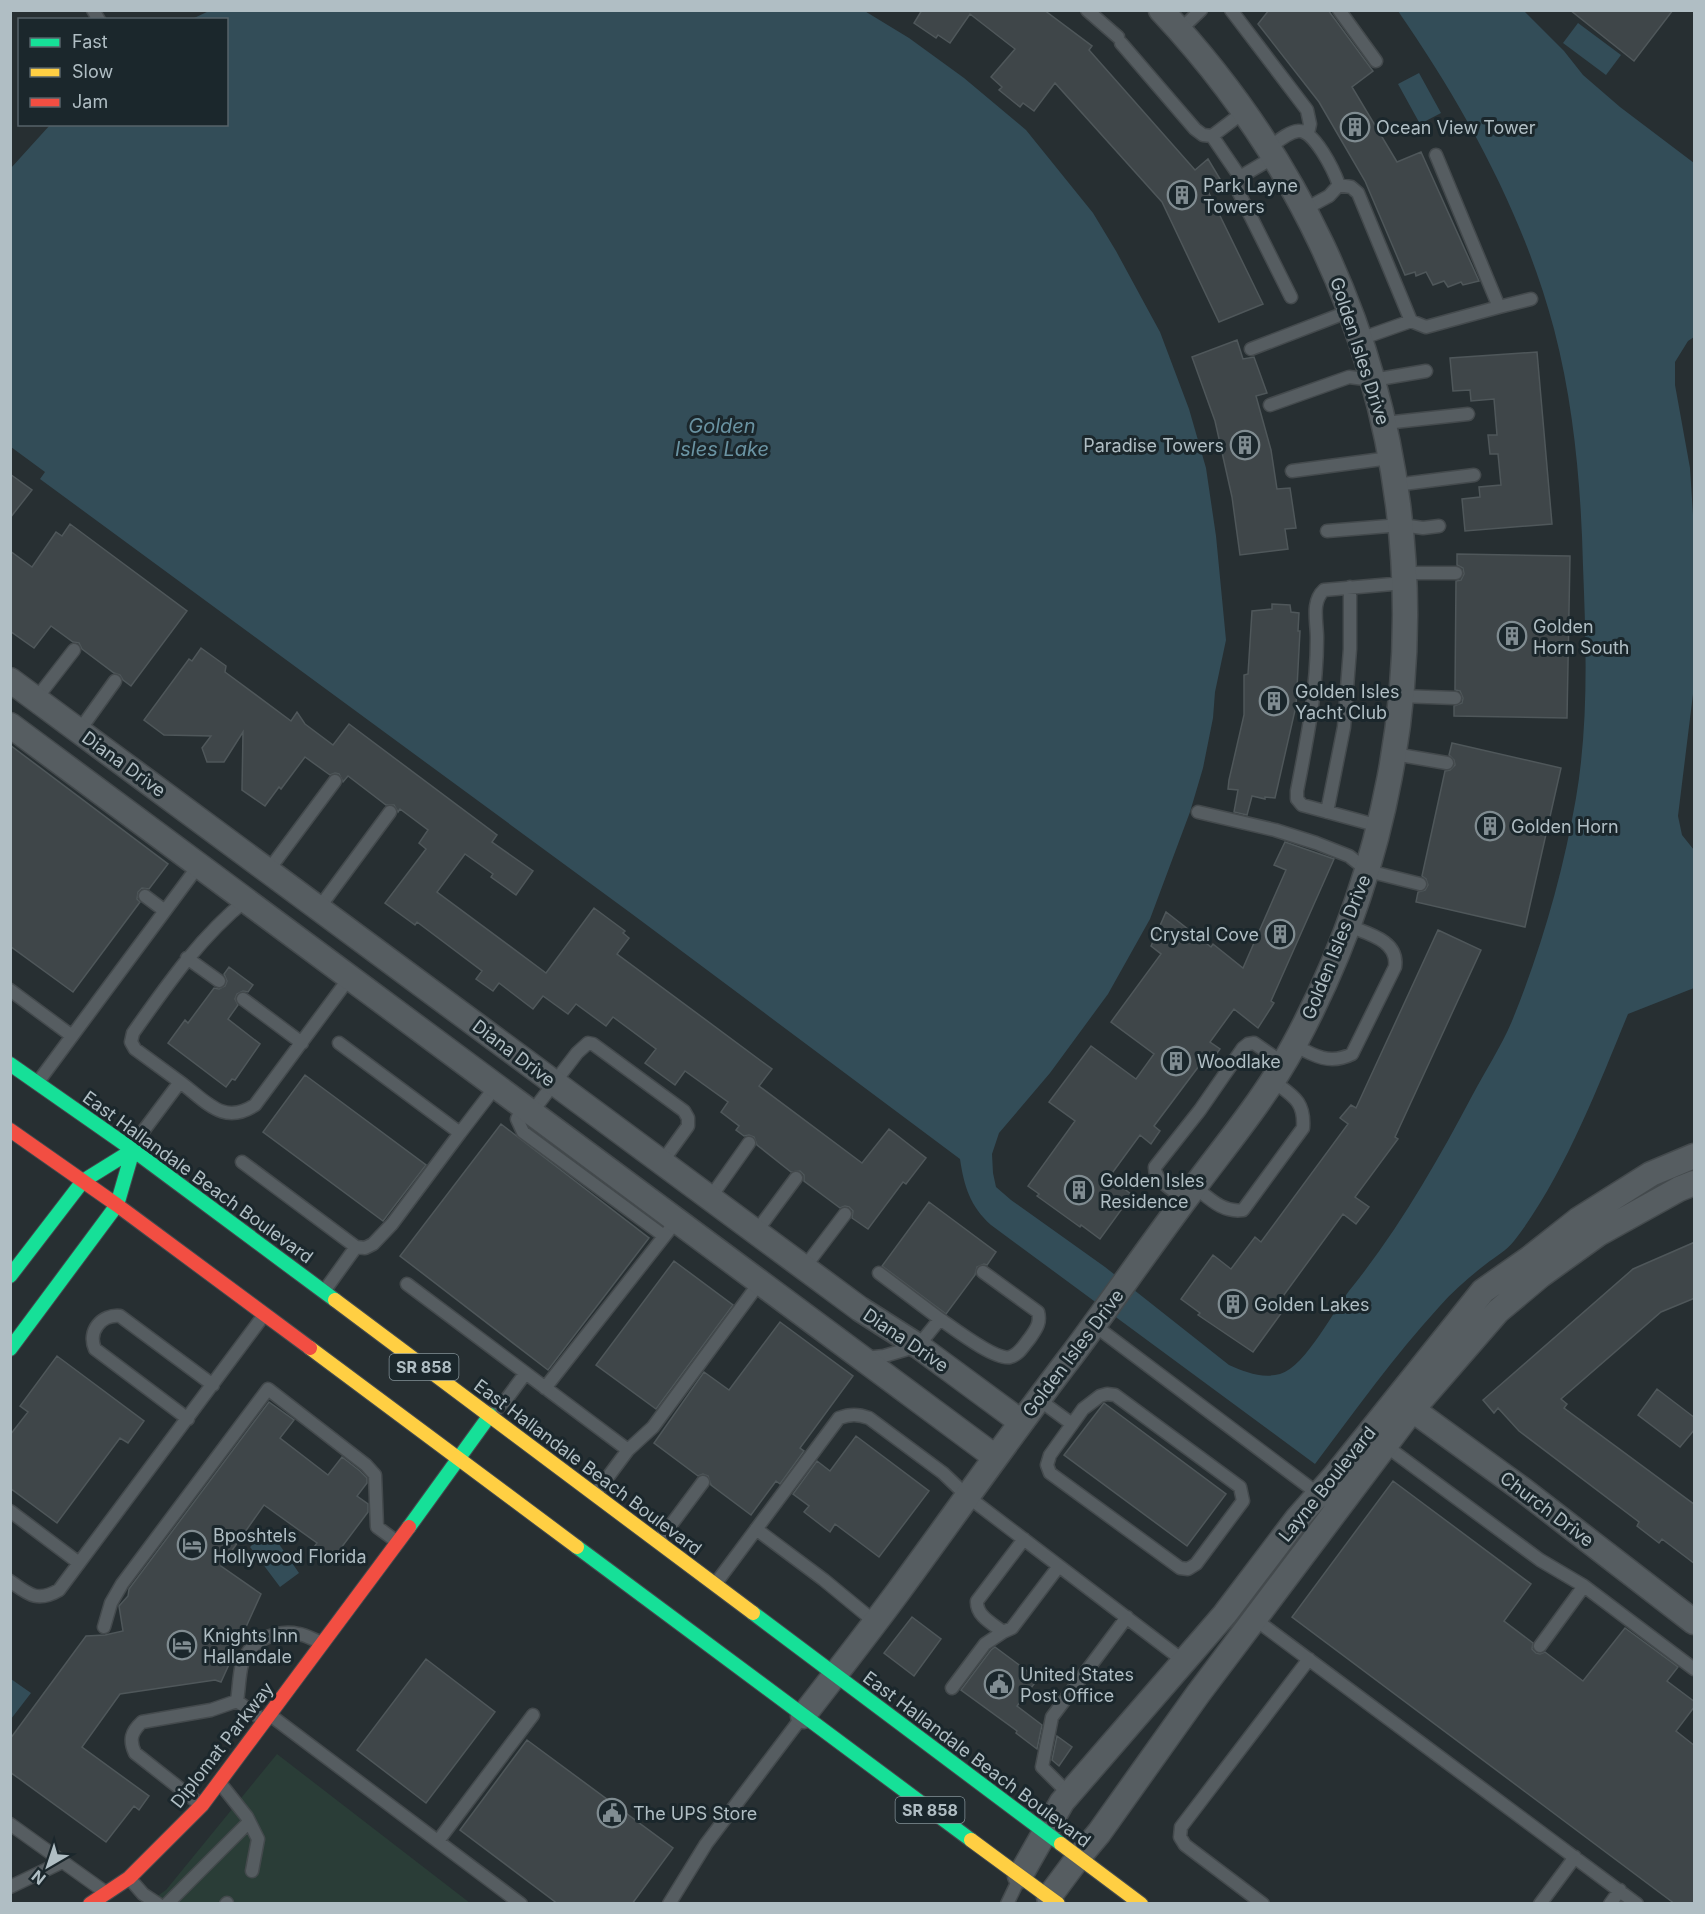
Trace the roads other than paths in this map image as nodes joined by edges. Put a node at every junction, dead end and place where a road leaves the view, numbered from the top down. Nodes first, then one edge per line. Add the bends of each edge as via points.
1 (1087, 10) edge
2 (1161, 10) edge
3 (1201, 10) edge
4 (1231, 10) edge
5 (1339, 10) edge
6 (1180, 30) junction
7 (1376, 61) dead end
8 (1245, 111) junction
9 (1308, 133) junction
10 (1212, 136) junction
11 (1272, 152) junction
12 (1436, 155) dead end
13 (1240, 177) junction
14 (1339, 184) junction
15 (1305, 209) junction
16 (1291, 297) dead end
17 (1531, 298) dead end
18 (1500, 307) junction
19 (1350, 311) junction
20 (1411, 321) junction
21 (1360, 339) junction
22 (1251, 349) dead end
23 (1426, 371) dead end
24 (1373, 380) junction
25 (1270, 405) dead end
26 (1468, 414) dead end
27 (1385, 423) junction
28 (1391, 458) junction
29 (1292, 471) dead end
30 (1473, 475) dead end
31 (1395, 485) junction
32 (1401, 525) junction
33 (1439, 526) dead end
34 (1327, 531) dead end
35 (1456, 573) dead end
36 (1404, 578) junction
37 (1350, 587) junction
38 (74, 650) dead end
39 (10, 680) edge
40 (116, 681) dead end
41 (1401, 696) junction
42 (1455, 698) dead end
43 (36, 699) junction
44 (10, 724) edge
45 (79, 730) junction
46 (103, 748) junction
47 (1394, 753) junction
48 (1447, 763) dead end
49 (82, 777) junction
50 (334, 781) dead end
51 (390, 812) dead end
52 (1198, 812) dead end
53 (1327, 812) junction
54 (1379, 826) junction
55 (199, 865) junction
56 (268, 871) junction
57 (1368, 871) junction
58 (1420, 884) dead end
59 (145, 896) dead end
60 (246, 900) junction
61 (319, 908) junction
62 (165, 911) junction
63 (1349, 926) junction
64 (187, 958) junction
65 (350, 977) junction
66 (219, 981) dead end
67 (10, 990) edge
68 (243, 999) dead end
69 (72, 1036) junction
70 (339, 1042) dead end
71 (302, 1043) junction
72 (1283, 1063) junction
73 (10, 1064) edge
74 (180, 1082) junction
75 (37, 1083) junction
76 (555, 1083) junction
77 (495, 1086) junction
78 (527, 1108) junction
79 (10, 1130) edge
80 (460, 1133) junction
81 (749, 1143) dead end
82 (133, 1150) junction
83 (1695, 1156) edge
84 (242, 1162) dead end
85 (662, 1162) junction
86 (796, 1178) dead end
87 (83, 1181) junction
88 (1695, 1183) edge
89 (1190, 1193) junction
90 (710, 1198) junction
91 (117, 1205) junction
92 (845, 1215) dead end
93 (670, 1228) junction
94 (756, 1232) junction
95 (356, 1247) junction
96 (1536, 1267) junction
97 (804, 1268) junction
98 (983, 1272) dead end
99 (879, 1273) dead end
100 (10, 1276) edge
101 (760, 1282) junction
102 (407, 1284) dead end
103 (323, 1292) junction
104 (264, 1315) junction
105 (940, 1319) junction
106 (1098, 1320) junction
107 (918, 1346) junction
108 (10, 1349) edge
109 (862, 1358) junction
110 (525, 1374) junction
111 (213, 1385) junction
112 (545, 1388) junction
113 (1038, 1398) junction
114 (1405, 1404) junction
115 (490, 1415) junction
116 (188, 1419) junction
117 (1021, 1422) junction
118 (1072, 1424) junction
119 (1377, 1439) junction
120 (628, 1450) junction
121 (995, 1456) junction
122 (459, 1460) junction
123 (703, 1482) dead end
124 (595, 1494) junction
125 (1318, 1494) junction
126 (967, 1496) junction
127 (1339, 1509) junction
128 (10, 1511) edge
129 (756, 1529) junction
130 (1024, 1539) junction
131 (398, 1542) junction
132 (658, 1542) junction
133 (79, 1563) junction
134 (1059, 1566) junction
135 (10, 1581) edge
136 (715, 1584) junction
137 (1584, 1586) junction
138 (1225, 1614) junction
139 (1127, 1617) junction
140 (875, 1622) junction
141 (1695, 1622) edge
142 (1252, 1625) junction
143 (104, 1627) dead end
144 (1003, 1632) junction
145 (322, 1643) junction
146 (1540, 1646) dead end
147 (1309, 1659) junction
148 (1185, 1662) junction
149 (1695, 1669) edge
150 (836, 1674) junction
151 (952, 1688) dead end
152 (237, 1701) junction
153 (533, 1715) dead end
154 (803, 1716) junction
155 (268, 1718) junction
156 (220, 1782) junction
157 (1069, 1794) junction
158 (202, 1805) junction
159 (249, 1822) junction
160 (10, 1824) edge
161 (1045, 1833) junction
162 (438, 1841) junction
163 (1575, 1857) junction
164 (1078, 1858) junction
165 (62, 1862) junction
166 (252, 1871) dead end
167 (1020, 1876) junction
168 (129, 1878) junction
169 (10, 1887) edge
170 (1620, 1890) junction
171 (106, 1893) junction
172 (1050, 1901) edge
173 (90, 1904) edge
174 (158, 1904) edge
175 (167, 1904) edge
176 (521, 1904) edge
177 (669, 1904) edge
178 (1007, 1904) edge
179 (1141, 1904) edge
180 (1263, 1904) edge
181 (1540, 1904) edge
182 (1610, 1904) edge
183 (1637, 1904) edge

1 - 10 lane via 1119,40 1195,129
2 - 6 street, Golden Isles Drive
3 - 6 lane
4 - 9 lane via 1306,110
5 - 7 lane
6 - 8 street, Golden Isles Drive
8 - 10 lane
8 - 11 street, Golden Isles Drive
9 - 11 lane via 1294,132
9 - 14 lane
10 - 13 lane
11 - 13 lane
11 - 15 street, Golden Isles Drive
12 - 18 lane
13 - 16 lane via 1239,193
14 - 15 lane via 1329,196
14 - 20 lane via 1358,193
15 - 19 street, Golden Isles Drive
17 - 18 lane
18 - 20 lane via 1426,327
19 - 21 street, Golden Isles Drive
19 - 22 lane
20 - 21 lane
21 - 24 street, Golden Isles Drive
23 - 24 lane
24 - 25 lane via 1349,377
24 - 27 street, Golden Isles Drive
26 - 27 lane
27 - 28 street, Golden Isles Drive
28 - 29 lane
28 - 31 street, Golden Isles Drive
30 - 31 lane
31 - 32 street, Golden Isles Drive
32 - 33 lane
32 - 34 lane
32 - 36 street, Golden Isles Drive
35 - 36 lane
36 - 37 lane
36 - 41 street, Golden Isles Drive
37 - 53 lane via 1344,727
37 - 53 lane via 1324,590 1316,602 1312,717 1297,799 1302,805
38 - 43 lane
39 - 43 street, Diana Drive
40 - 45 lane
41 - 42 lane
41 - 47 street, Golden Isles Drive
43 - 45 street, Diana Drive
44 - 49 street, Diana Drive
45 - 46 street, Diana Drive
46 - 49 street
46 - 56 street, Diana Drive
47 - 48 lane
47 - 54 street, Golden Isles Drive
49 - 55 street, Diana Drive
50 - 56 lane
51 - 61 lane
52 - 57 lane via 1316,843 1349,856
53 - 54 lane
54 - 57 street, Golden Isles Drive
55 - 60 street, Diana Drive
55 - 62 lane
56 - 61 street, Diana Drive
57 - 58 lane
57 - 63 street, Golden Isles Drive
59 - 62 lane
60 - 64 lane via 222,919
60 - 65 street, Diana Drive
61 - 76 street, Diana Drive
62 - 69 lane
63 - 72 street, Golden Isles Drive
63 - 72 lane via 1381,939 1393,950 1395,968 1352,1054 1330,1060
64 - 66 lane
64 - 74 lane via 133,1033 131,1042
65 - 71 lane
65 - 77 street, Diana Drive
67 - 69 lane
68 - 71 lane
69 - 75 lane
70 - 80 lane
71 - 74 lane via 255,1105 244,1112 220,1112
72 - 89 street, Golden Isles Drive via 1252,1112
72 - 89 lane via 1304,1115 1303,1128 1243,1209 1222,1208
72 - 89 lane via 1254,1043 1243,1048 1155,1167 1158,1178
73 - 75 main road, East Hallandale Beach Boulevard / SR 858
74 - 82 lane
75 - 82 main road, East Hallandale Beach Boulevard / SR 858
76 - 78 lane
76 - 85 street, Diana Drive
76 - 85 lane via 588,1043 594,1044 684,1111 688,1126
77 - 78 street, Diana Drive
77 - 80 lane
78 - 93 street, Diana Drive
79 - 87 main road, SR 858
80 - 95 lane via 392,1224 373,1244
81 - 90 lane
82 - 87 main road
82 - 91 main road
82 - 103 main road, East Hallandale Beach Boulevard / SR 858
83 - 96 street, Layne Boulevard via 1651,1174 1578,1220
84 - 95 lane
85 - 90 street, Diana Drive
86 - 94 lane
87 - 91 main road, SR 858
87 - 100 main road
88 - 96 street, Layne Boulevard
89 - 106 street, Golden Isles Drive
90 - 94 street, Diana Drive
91 - 104 main road, SR 858
91 - 108 main road
92 - 97 lane
93 - 101 street, Diana Drive
93 - 112 lane
94 - 97 street, Diana Drive
95 - 103 lane
96 - 114 street, Layne Boulevard
97 - 107 street, Diana Drive
98 - 105 lane via 1038,1312 1038,1326 1018,1353 1005,1358 992,1353
99 - 105 lane
101 - 109 street, Diana Drive
101 - 120 lane via 652,1427
102 - 110 lane
103 - 115 main road, East Hallandale Beach Boulevard / SR 858
104 - 111 lane
104 - 122 main road, SR 858
105 - 107 lane
106 - 113 street, Golden Isles Drive
106 - 125 lane
107 - 109 lane
107 - 117 street, Diana Drive
109 - 121 street, Diana Drive
110 - 112 lane
110 - 115 lane
111 - 116 lane
111 - 116 lane via 120,1316 103,1319 93,1333 95,1349
112 - 120 lane
113 - 117 street, Golden Isles Drive
113 - 118 lane
114 - 119 street, Layne Boulevard
114 - 141 street, Church Drive
115 - 122 main road, Diplomat Parkway
115 - 124 main road, East Hallandale Beach Boulevard / SR 858
116 - 133 lane
117 - 121 street, Golden Isles Drive
118 - 118 lane via 1100,1396 1115,1395 1240,1487 1243,1501 1196,1564 1180,1568 1050,1473 1050,1455
119 - 125 street, Layne Boulevard
119 - 127 street, Layne Boulevard
119 - 137 lane via 1540,1560
120 - 124 lane
121 - 126 street, Golden Isles Drive
122 - 131 main road, Diplomat Parkway
122 - 154 main road, SR 858
123 - 132 lane
124 - 132 main road, East Hallandale Beach Boulevard / SR 858
125 - 127 lane
125 - 138 street, Layne Boulevard
126 - 129 lane via 944,1473 869,1418 849,1415 838,1418
126 - 130 lane
126 - 140 street, Golden Isles Drive
127 - 142 street, Layne Boulevard
128 - 133 lane
129 - 136 lane
129 - 140 lane
130 - 134 lane
130 - 144 lane via 977,1601 976,1608 981,1614
131 - 143 lane via 377,1527 375,1475 268,1389 122,1584
131 - 145 main road, Diplomat Parkway
132 - 136 main road, East Hallandale Beach Boulevard / SR 858
133 - 135 lane via 51,1595 29,1595
134 - 139 lane
134 - 144 lane via 1012,1628
136 - 150 main road, East Hallandale Beach Boulevard / SR 858
137 - 146 lane
137 - 149 lane
138 - 142 lane
138 - 148 street, Layne Boulevard
139 - 148 lane
139 - 157 lane via 1052,1717 1042,1767
140 - 150 street, Golden Isles Drive
142 - 147 lane
142 - 164 street, Layne Boulevard
144 - 151 lane via 985,1644
145 - 152 lane via 298,1634 278,1634 257,1642 242,1665
145 - 155 main road, Diplomat Parkway
147 - 163 lane
147 - 180 lane via 1180,1827 1185,1845
148 - 157 street, Layne Boulevard
150 - 154 street, Golden Isles Drive
150 - 161 main road, East Hallandale Beach Boulevard / SR 858
152 - 155 lane
152 - 158 lane via 211,1710 142,1722 131,1736 135,1753
153 - 162 lane
154 - 167 main road, SR 858
154 - 177 lane via 706,1844
155 - 156 main road, Diplomat Parkway
155 - 162 lane
156 - 158 main road, Diplomat Parkway
156 - 159 lane
157 - 161 street, Layne Boulevard
158 - 168 main road, Diplomat Parkway
159 - 166 lane via 258,1839
159 - 175 lane
160 - 165 lane
161 - 164 main road, East Hallandale Beach Boulevard / SR 858
161 - 167 street, Layne Boulevard
162 - 176 lane
163 - 170 lane
163 - 181 lane
164 - 172 street, Layne Boulevard
164 - 179 main road, East Hallandale Beach Boulevard / SR 858
165 - 169 lane
165 - 171 lane
167 - 172 main road, SR 858
167 - 178 lane
168 - 171 main road, Diplomat Parkway
168 - 174 lane
170 - 182 lane
170 - 183 lane
171 - 173 main road, Diplomat Parkway

